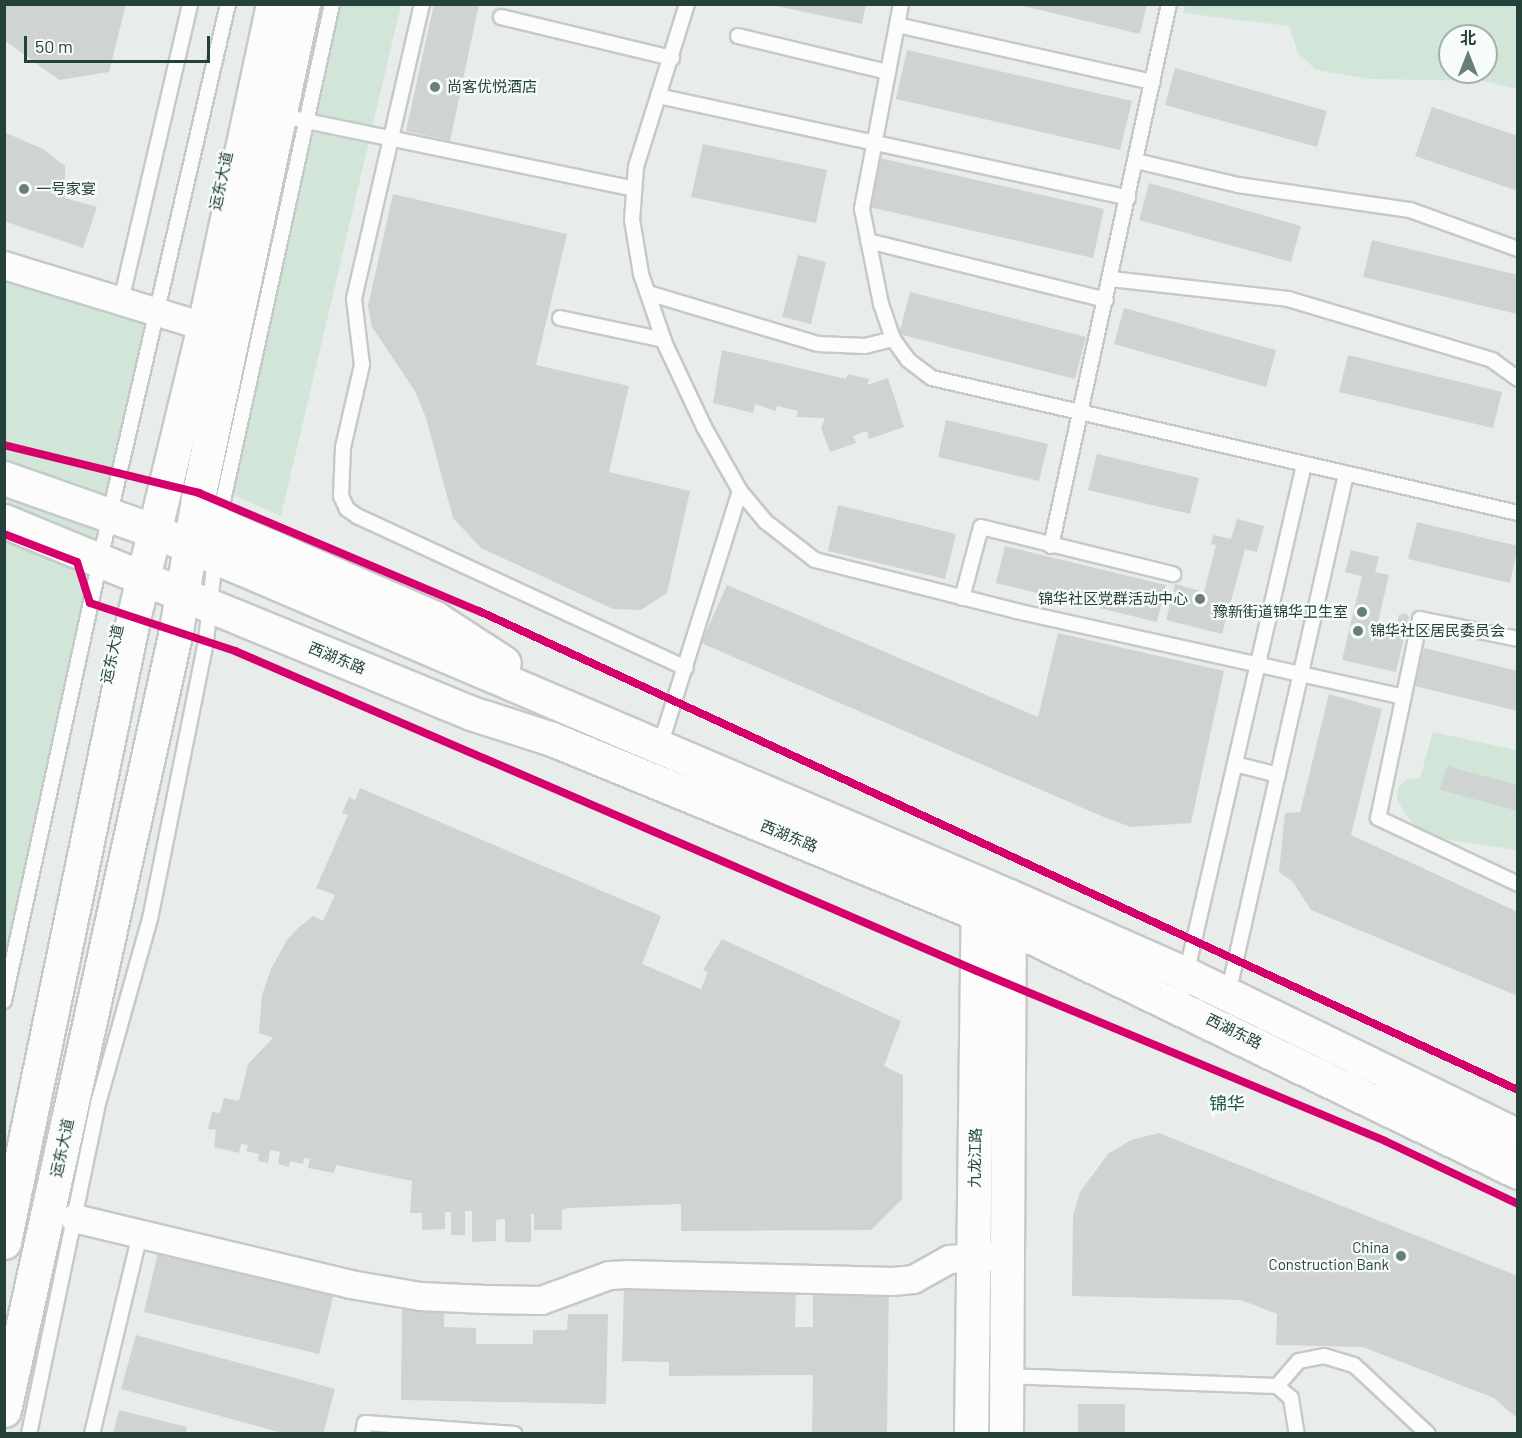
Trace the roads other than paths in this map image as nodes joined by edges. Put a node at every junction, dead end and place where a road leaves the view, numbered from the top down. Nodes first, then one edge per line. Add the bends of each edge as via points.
1 (190, 4) edge
2 (228, 4) edge
3 (273, 4) edge
4 (303, 4) edge
5 (332, 4) edge
6 (422, 4) edge
7 (687, 4) edge
8 (902, 4) edge
9 (1168, 4) edge
10 (501, 17) dead end
11 (897, 25) junction
12 (738, 36) dead end
13 (672, 58) junction
14 (888, 72) junction
15 (1153, 82) junction
16 (658, 96) junction
17 (293, 118) junction
18 (391, 139) junction
19 (873, 142) junction
20 (1136, 160) junction
21 (634, 189) junction
22 (1128, 198) junction
23 (868, 241) junction
24 (1518, 249) edge
25 (4, 265) edge
26 (1111, 279) junction
27 (648, 293) junction
28 (1106, 300) junction
29 (121, 301) junction
30 (158, 312) junction
31 (560, 318) dead end
32 (204, 326) junction
33 (893, 339) junction
34 (664, 340) junction
35 (1518, 379) edge
36 (1082, 413) junction
37 (1304, 465) junction
38 (1346, 474) junction
39 (4, 478) edge
40 (740, 491) junction
41 (110, 513) junction
42 (1518, 513) edge
43 (207, 519) junction
44 (4, 521) edge
45 (152, 530) junction
46 (1051, 546) junction
47 (202, 552) junction
48 (99, 561) junction
49 (1173, 574) dead end
50 (142, 578) junction
51 (962, 598) junction
52 (195, 600) junction
53 (1518, 639) edge
54 (1258, 663) junction
55 (686, 668) junction
56 (1301, 674) junction
57 (1404, 697) junction
58 (581, 713) junction
59 (660, 747) junction
60 (1235, 764) junction
61 (1278, 775) junction
62 (1518, 884) edge
63 (978, 898) junction
64 (1009, 911) junction
65 (1186, 974) junction
66 (4, 1001) edge
67 (1179, 1005) junction
68 (1224, 1009) junction
69 (1518, 1136) edge
70 (1518, 1172) edge
71 (74, 1218) junction
72 (7, 1221) edge
73 (140, 1234) junction
74 (974, 1256) junction
75 (1007, 1256) junction
76 (972, 1375) junction
77 (1007, 1377) junction
78 (1277, 1386) junction
79 (4, 1410) edge
80 (29, 1434) edge
81 (92, 1434) edge
82 (363, 1434) edge
83 (515, 1434) edge
84 (971, 1434) edge
85 (1006, 1434) edge
86 (1298, 1434) edge
87 (1428, 1434) edge

1 - 29 lane
2 - 30 lane
3 - 32 main road, 运东大道
4 - 17 main road, 运东大道
5 - 17 lane
6 - 18 lane
7 - 13 lane
8 - 11 lane
9 - 15 lane
10 - 13 lane
11 - 14 lane
11 - 15 lane
12 - 14 lane
13 - 16 lane
14 - 19 lane
15 - 20 lane
16 - 19 lane
16 - 21 lane via 636,167
17 - 18 lane
17 - 43 main road, 运东大道
18 - 21 lane
18 - 55 lane via 354,299 362,365 343,447 341,496 347,509
19 - 22 lane
19 - 23 lane via 862,195
20 - 22 lane
20 - 24 lane via 1238,185 1410,210
21 - 27 lane via 632,220
22 - 26 lane
23 - 28 lane
23 - 33 lane
25 - 29 street
26 - 28 lane
26 - 35 lane via 1288,299 1492,360
27 - 33 lane via 818,344 865,346
27 - 34 lane
28 - 36 lane
29 - 30 street
30 - 32 street
30 - 41 lane
31 - 34 lane
32 - 45 main road, 运东大道
33 - 36 lane via 908,360 932,378
34 - 40 lane via 704,427
36 - 37 lane
36 - 46 lane
37 - 38 lane
37 - 54 lane
38 - 42 lane
38 - 56 lane
39 - 41 main road, 西湖东路
40 - 51 lane via 766,522 815,560
40 - 55 lane
41 - 45 main road, 西湖东路
41 - 48 lane
43 - 47 main road, 运东大道
43 - 58 main road via 435,618
44 - 48 main road, 西湖东路
45 - 47 main road, 西湖东路
45 - 50 main road, 运东大道
46 - 49 lane
46 - 51 lane via 981,528
47 - 52 main road, 运东大道
47 - 58 main road, 西湖东路
48 - 50 main road, 西湖东路
48 - 66 lane
50 - 52 main road, 西湖东路
50 - 72 main road, 运东大道
51 - 54 lane
52 - 63 main road, 西湖东路 via 471,713 552,739
52 - 71 lane via 206,641 150,919 108,1059
52 - 79 main road, 运东大道
53 - 57 lane via 1420,619
54 - 56 lane
54 - 60 lane
55 - 59 lane
56 - 57 lane
56 - 61 lane
57 - 62 lane via 1378,818
58 - 59 main road, 西湖东路
59 - 63 main road, 西湖东路
60 - 61 lane
60 - 65 lane
61 - 68 lane
63 - 64 main road, 西湖东路
63 - 74 main road, 九龙江路
64 - 65 main road, 西湖东路
64 - 67 main road, 西湖东路
64 - 75 main road
65 - 67 lane
65 - 68 main road, 西湖东路
67 - 68 main road, 西湖东路
68 - 69 main road, 西湖东路
68 - 70 main road, 西湖东路
71 - 73 street
71 - 80 lane
73 - 74 street via 362,1286 420,1296 485,1299 541,1300 617,1274 892,1281 913,1279 949,1259
73 - 81 lane
74 - 75 street
74 - 76 main road, 九龙江路
75 - 77 main road
76 - 77 lane
76 - 84 main road, 九龙江路
77 - 78 lane
77 - 85 main road
78 - 86 lane via 1291,1398
78 - 87 lane via 1299,1361 1324,1356 1354,1365
82 - 83 lane via 365,1423

